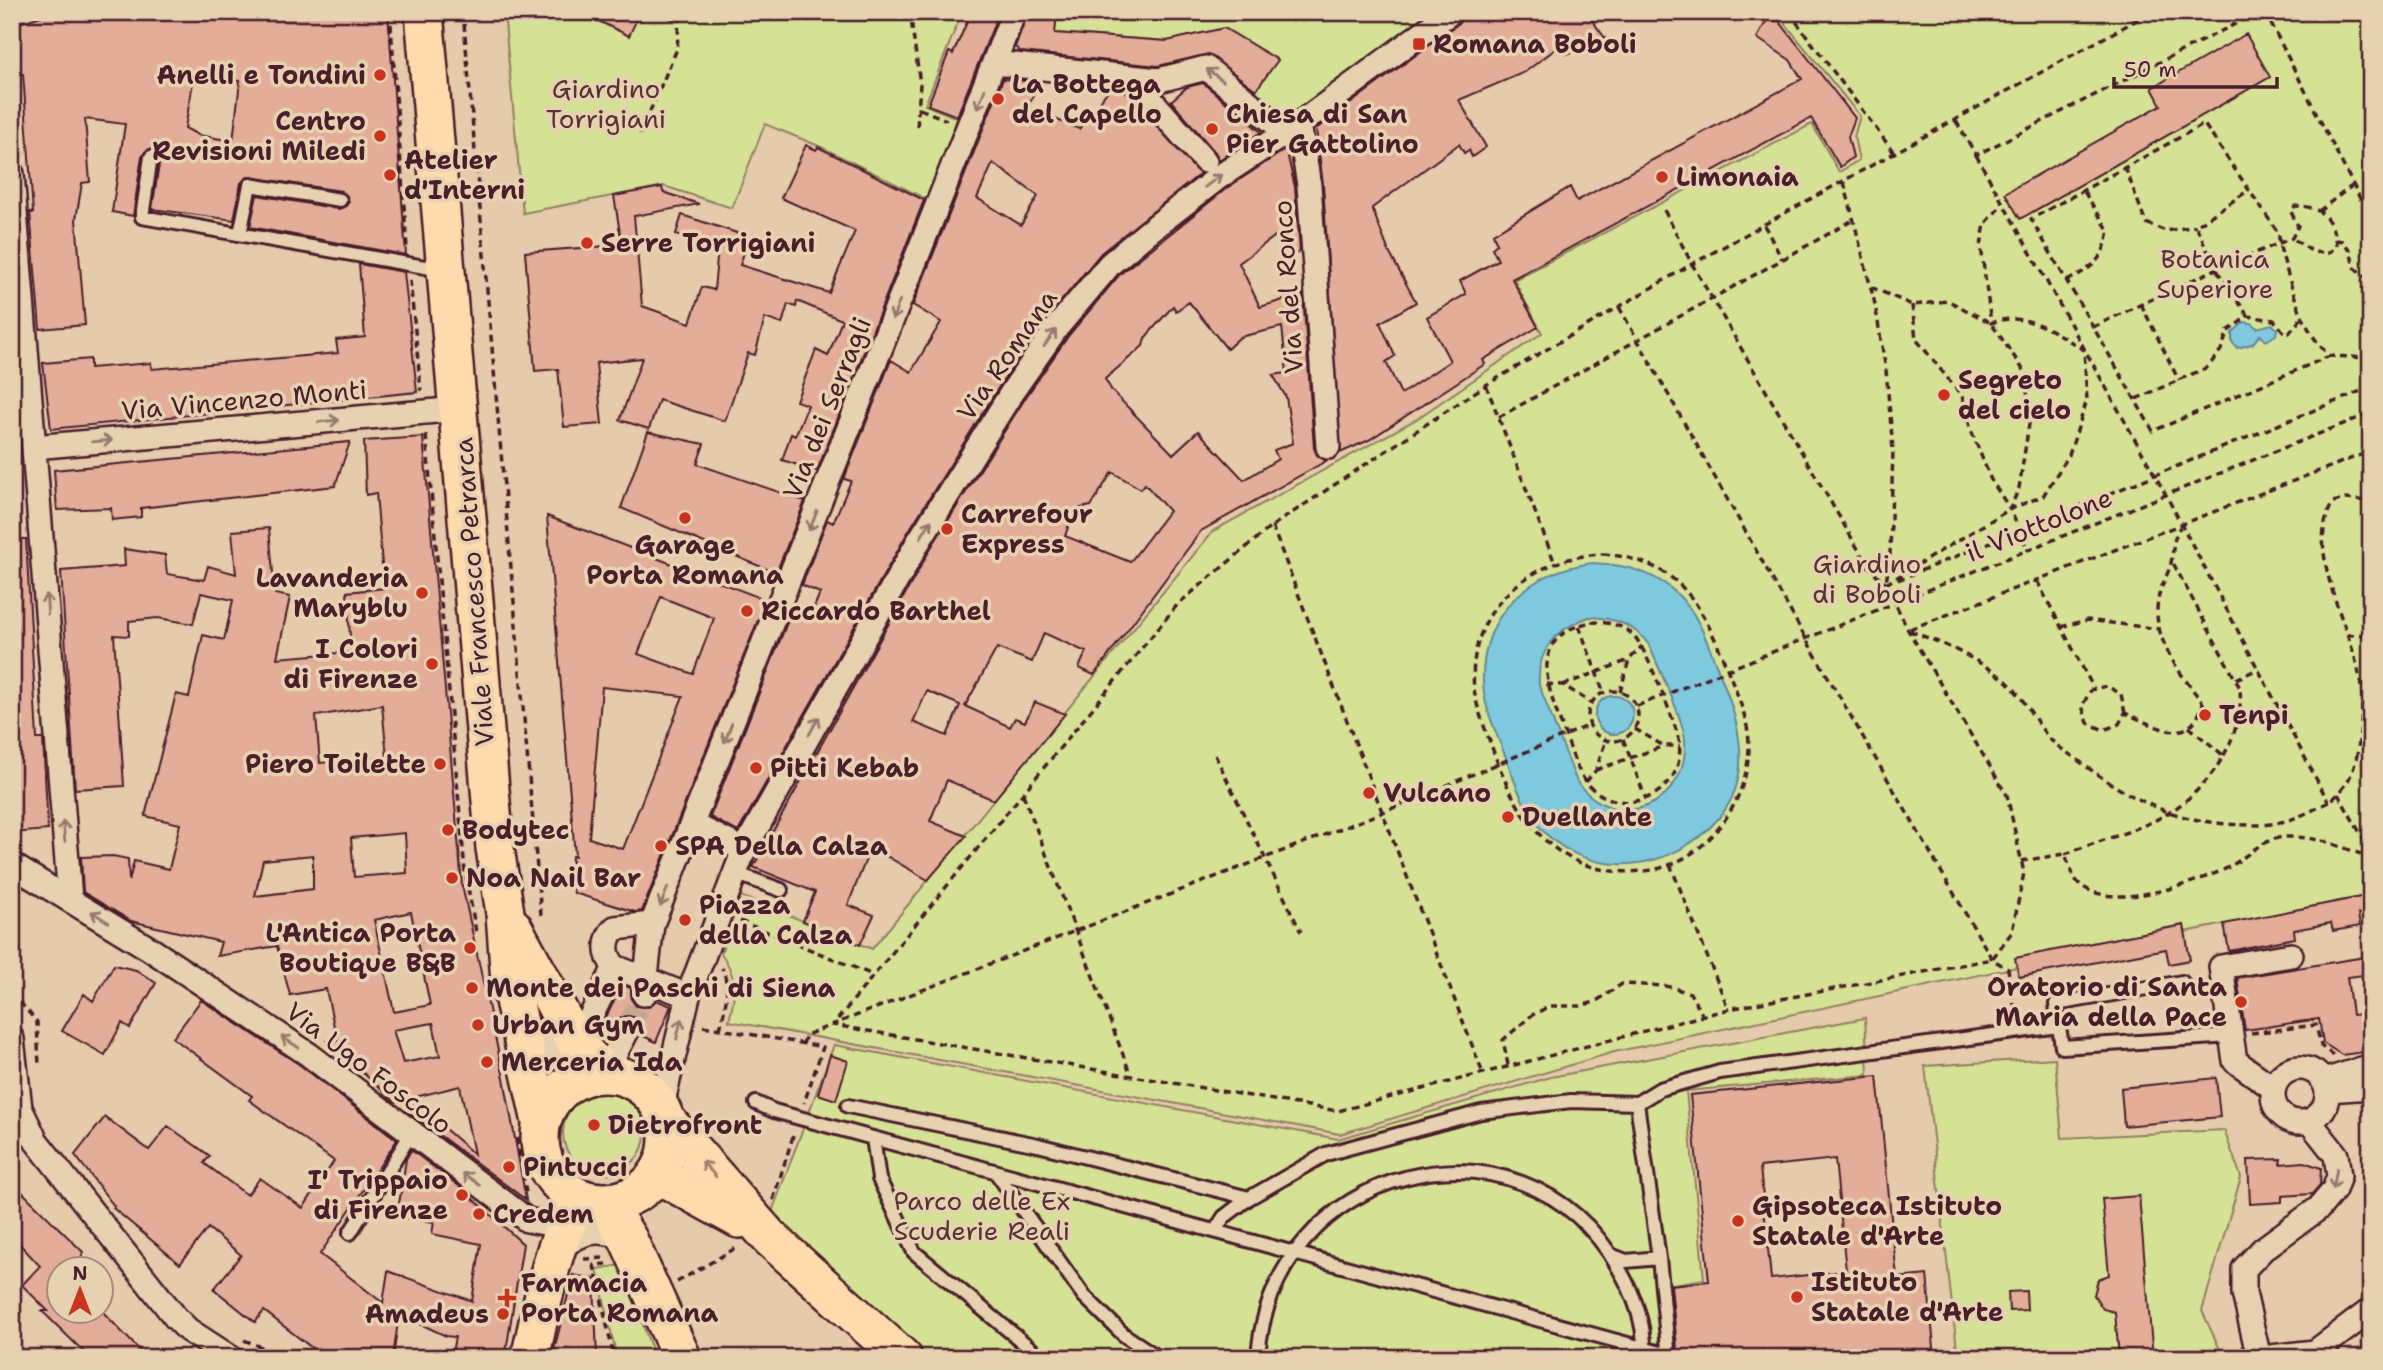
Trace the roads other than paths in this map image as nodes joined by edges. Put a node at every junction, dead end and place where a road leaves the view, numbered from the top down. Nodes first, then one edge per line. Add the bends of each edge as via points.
1 (424, 12) edge
2 (1014, 12) edge
3 (1451, 12) edge
4 (995, 63) junction
5 (1131, 77) junction
6 (1293, 129) junction
7 (151, 157) dead end
8 (1205, 161) dead end
9 (12, 174) edge
10 (340, 200) dead end
11 (240, 234) junction
12 (446, 271) junction
13 (459, 409) junction
14 (34, 447) junction
15 (1328, 447) dead end
16 (694, 825) junction
17 (744, 850) junction
18 (12, 865) edge
19 (735, 873) junction
20 (781, 890) dead end
21 (70, 899) junction
22 (505, 913) junction
23 (652, 925) junction
24 (2291, 955) dead end
25 (615, 967) junction
26 (2182, 982) dead end
27 (646, 987) junction
28 (688, 996) junction
29 (2059, 1026) junction
30 (628, 1029) tunnel mouth
31 (2231, 1036) junction
32 (12, 1039) edge
33 (525, 1045) junction
34 (578, 1045) junction
35 (2371, 1066) edge
36 (605, 1073) junction
37 (2326, 1085) junction
38 (2371, 1087) edge
39 (2273, 1088) junction
40 (756, 1103) dead end
41 (1637, 1103) junction
42 (848, 1105) dead end
43 (663, 1114) junction
44 (2309, 1121) junction
45 (541, 1122) junction
46 (412, 1132) junction
47 (873, 1138) junction
48 (545, 1163) junction
49 (995, 1171) junction
50 (650, 1181) junction
51 (1249, 1198) junction
52 (599, 1202) junction
53 (1215, 1231) junction
54 (349, 1233) dead end
55 (759, 1233) junction
56 (1293, 1252) junction
57 (558, 1253) junction
58 (617, 1253) junction
59 (1611, 1255) junction
60 (1659, 1258) junction
61 (2371, 1310) edge
62 (667, 1321) junction
63 (232, 1347) edge
64 (1644, 1353) edge
65 (1668, 1356) edge
66 (530, 1358) edge
67 (681, 1358) edge
68 (903, 1358) edge
69 (1042, 1358) edge
70 (1159, 1358) edge
71 (1258, 1358) edge
72 (2260, 1358) edge

1 - 12 main road, Viale Francesco Petrarca
2 - 4 street, Via dei Serragli
3 - 6 street, Via Romana
4 - 5 street
4 -> 16 street, Via dei Serragli
6 -> 5 street via 1206,68 1171,79
5 - 8 street
6 - 15 street, Via del Ronco via 1309,185
17 -> 6 street, Via Romana via 920,539 1058,327 1110,264 1219,177
7 - 11 lane via 142,217
9 - 14 street
10 - 11 lane via 250,186
11 - 12 lane
12 - 13 main road, Viale Francesco Petrarca
14 -> 13 street, Via Vincenzo Monti
13 - 22 main road, Viale Francesco Petrarca via 480,697
21 -> 14 street
16 - 17 street
16 -> 23 street
17 - 19 street
18 - 21 street, Via Ugo Foscolo
19 - 20 lane
19 - 28 street
46 -> 21 street, Via Ugo Foscolo via 308,1054
22 - 33 main road, Viale Francesco Petrarca via 510,982
22 - 34 main road, Viale Francesco Petrarca
23 - 25 street via 617,926 608,938 608,957
23 - 27 street
24 - 31 street via 2221,967
25 - 27 street
25 - 34 street
26 - 29 lane via 2056,1004
27 - 28 street
43 -> 28 street
29 - 31 lane via 2062,1047
29 - 41 lane via 1720,1072 1660,1088
30 - 36 street
31 - 39 street via 2235,1061
32 - 63 street via 20,1108 36,1141 176,1318 188,1330
33 - 34 street
33 - 45 main road, Viale Francesco Petrarca
34 - 36 main road, Viale Francesco Petrarca
35 - 37 street
36 - 43 main road via 643,1086
36 - 45 main road via 583,1076 560,1090
37 - 38 street
37 - 39 street via 2312,1070 2296,1067 2279,1077
37 - 44 street via 2326,1104
39 - 44 street via 2278,1111 2290,1120
40 - 47 lane
41 - 51 lane via 1571,1101 1481,1112 1326,1153
41 - 60 lane
42 - 51 lane via 1038,1145
43 - 50 main road via 667,1151
55 -> 43 main road
44 -> 72 street via 2336,1155 2339,1175 2328,1200 2244,1269 2244,1293
45 - 48 main road
46 - 54 lane
57 -> 46 street, Via Ugo Foscolo via 527,1220
47 - 49 lane
47 - 69 lane via 879,1180 914,1252
48 - 52 main road via 569,1193
48 - 57 main road
49 - 53 lane
49 - 70 lane via 1084,1296 1124,1335
50 - 52 main road via 622,1199
50 - 55 main road via 678,1183
50 - 62 main road via 646,1227
51 - 53 lane via 1224,1217
52 - 57 main road via 582,1204 573,1212
52 - 58 main road
53 - 56 lane
55 - 68 main road
56 - 59 lane via 1321,1221 1354,1197 1392,1180 1474,1172 1514,1181 1551,1198 1584,1223
56 - 64 lane
56 - 71 lane via 1268,1301
57 - 58 street via 584,1231 605,1231
57 - 66 main road
58 - 62 main road
59 - 60 lane via 1626,1261
59 - 64 lane via 1639,1315
60 - 65 lane
61 - 72 street via 2315,1352
62 - 67 main road
64 - 65 lane

